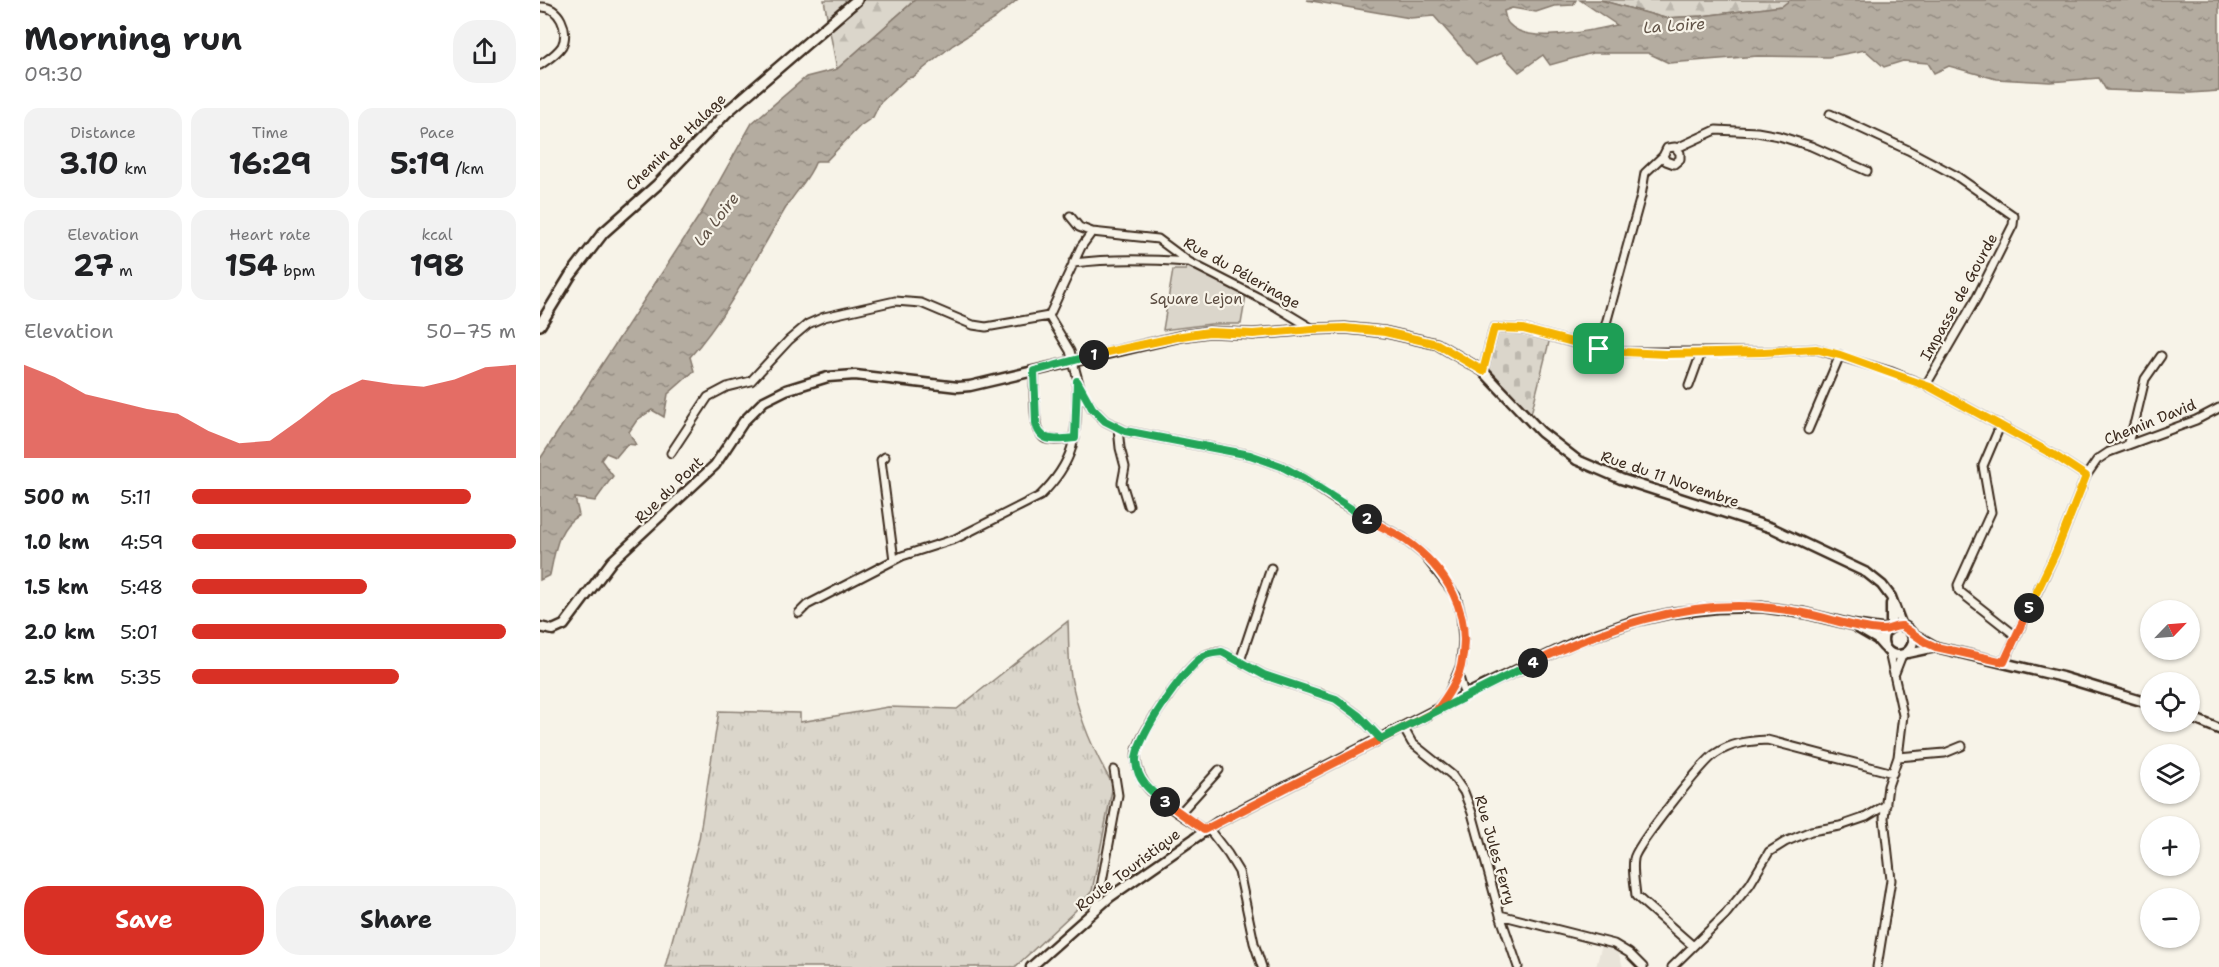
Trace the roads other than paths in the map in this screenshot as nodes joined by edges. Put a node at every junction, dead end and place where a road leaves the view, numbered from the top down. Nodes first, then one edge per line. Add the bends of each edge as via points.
1 (856, 0) edge
2 (540, 7) edge
3 (540, 65) edge
4 (1830, 114) dead end
5 (1677, 148) junction
6 (1663, 156) junction
7 (1867, 171) dead end
8 (1070, 216) dead end
9 (1092, 232) junction
10 (1189, 262) junction
11 (1073, 263) junction
12 (1049, 316) junction
13 (540, 325) edge
14 (1313, 329) junction
15 (1599, 349) junction
16 (1701, 353) junction
17 (1840, 355) junction
18 (2162, 356) dead end
19 (1072, 360) junction
20 (1034, 371) junction
21 (1483, 371) junction
22 (1077, 381) junction
23 (1926, 385) junction
24 (1689, 386) dead end
25 (2219, 408) edge
26 (2000, 426) junction
27 (1118, 428) junction
28 (1808, 430) dead end
29 (1075, 438) junction
30 (2127, 445) junction
31 (671, 453) dead end
32 (885, 458) dead end
33 (2086, 476) junction
34 (1129, 506) dead end
35 (894, 560) junction
36 (1271, 568) dead end
37 (1891, 597) junction
38 (799, 613) dead end
39 (1853, 625) junction
40 (1902, 626) junction
41 (540, 627) edge
42 (1889, 629) junction
43 (1911, 633) junction
44 (2016, 636) junction
45 (1936, 647) junction
46 (1887, 650) junction
47 (1904, 654) junction
48 (1240, 661) junction
49 (2004, 662) junction
50 (1895, 673) junction
51 (1458, 674) junction
52 (1469, 693) junction
53 (2140, 701) edge
54 (1436, 711) junction
55 (2200, 721) edge
56 (1403, 727) junction
57 (2219, 729) edge
58 (1381, 739) junction
59 (1962, 746) dead end
60 (1898, 757) junction
61 (1114, 770) dead end
62 (1219, 770) dead end
63 (1893, 773) junction
64 (1886, 805) junction
65 (1180, 813) junction
66 (1206, 829) junction
67 (1093, 912) junction
68 (1500, 915) junction
69 (1693, 946) junction
70 (1031, 967) edge
71 (1262, 967) edge
72 (1518, 967) edge
73 (1642, 967) edge
74 (1672, 967) edge
75 (1877, 967) edge

1 - 13 main road, Chemin de Halage via 728,111 657,185 603,233
2 - 3 street via 555,12 564,24 565,37 556,53
4 - 23 street, Impasse de Gourde via 1955,175 2014,216 1977,297
5 - 6 street via 1667,148
5 - 6 street via 1681,156 1676,163 1668,163
5 - 7 street via 1716,130 1757,132 1811,146
6 - 15 street via 1644,173
8 - 9 street via 1079,227
9 - 10 street, Rue du Pélerinage via 1158,239
9 - 11 street
10 - 11 street via 1134,258
10 - 14 street, Rue du Pélerinage
11 - 12 street
12 - 19 street
12 - 31 street via 973,326 921,303 895,301 824,317 789,340 751,381 708,397
14 - 19 street, Rue du 11 Novembre via 1253,334 1209,332
14 - 21 street, Rue du 11 Novembre via 1385,332 1437,344
15 - 16 street
15 - 21 street via 1523,329 1494,328
16 - 17 street via 1816,349
16 - 24 street
17 - 23 street
17 - 28 street
18 - 30 street via 2145,379
19 - 20 street, Rue du Pont
19 - 22 street
20 - 29 street via 1040,434 1051,440
20 - 41 street, Rue du Pont via 958,387 855,375 828,377 764,401 744,421 715,465 612,561 564,625 553,630
21 - 37 street, Rue du 11 Novembre via 1541,432 1577,459 1621,479 1772,528 1867,573
22 - 27 street via 1092,408
22 - 29 street
23 - 26 street
25 - 30 street, Chemin David
26 - 33 street
26 - 44 street via 1983,466 1991,512 1958,585 1959,591
27 - 34 street via 1125,467 1122,483
27 - 51 street via 1250,455 1281,466 1403,538 1424,555 1456,596 1463,640
29 - 35 street via 1067,462 1040,496 955,539
30 - 33 street, Chemin David via 2097,460
32 - 35 street via 881,460
33 - 44 street, Chemin David
35 - 38 street via 807,605
36 - 48 street
37 - 40 street, Rue du 11 Novembre
37 - 42 street
39 - 42 street, Route Touristique
39 - 46 street, Route Touristique
39 - 52 street, Route Touristique via 1761,607 1672,613 1580,640
40 - 42 street
40 - 43 street
42 - 46 street via 1884,639
43 - 45 street
43 - 47 street via 1912,646
44 - 49 street, Chemin David
45 - 47 street
45 - 49 street
46 - 47 street
46 - 50 street
47 - 50 street
48 - 58 street via 1272,679 1336,699
48 - 65 street via 1222,652 1204,656 1191,667 1140,742 1137,768 1146,787
49 - 53 street
50 - 60 street via 1903,715
51 - 52 street via 1463,690
51 - 54 street
52 - 54 street, Route Touristique
54 - 56 street, Route Touristique
55 - 57 street
56 - 58 street, Route Touristique
56 - 68 street, Rue Jules Ferry via 1412,743 1452,775 1464,792
58 - 66 street, Route Touristique
59 - 60 street via 1945,753
60 - 63 street
61 - 67 street via 1117,803
62 - 65 street
63 - 64 street
63 - 69 street via 1767,740 1732,745 1713,755 1634,856 1636,896
64 - 69 street via 1866,817 1811,831 1769,852 1725,915
64 - 75 street via 1891,880
65 - 66 street
66 - 67 street, Route Touristique
66 - 71 street via 1239,872
67 - 70 street, Route Touristique
68 - 72 street, Rue Jules Ferry
68 - 73 street via 1614,944
69 - 74 street

